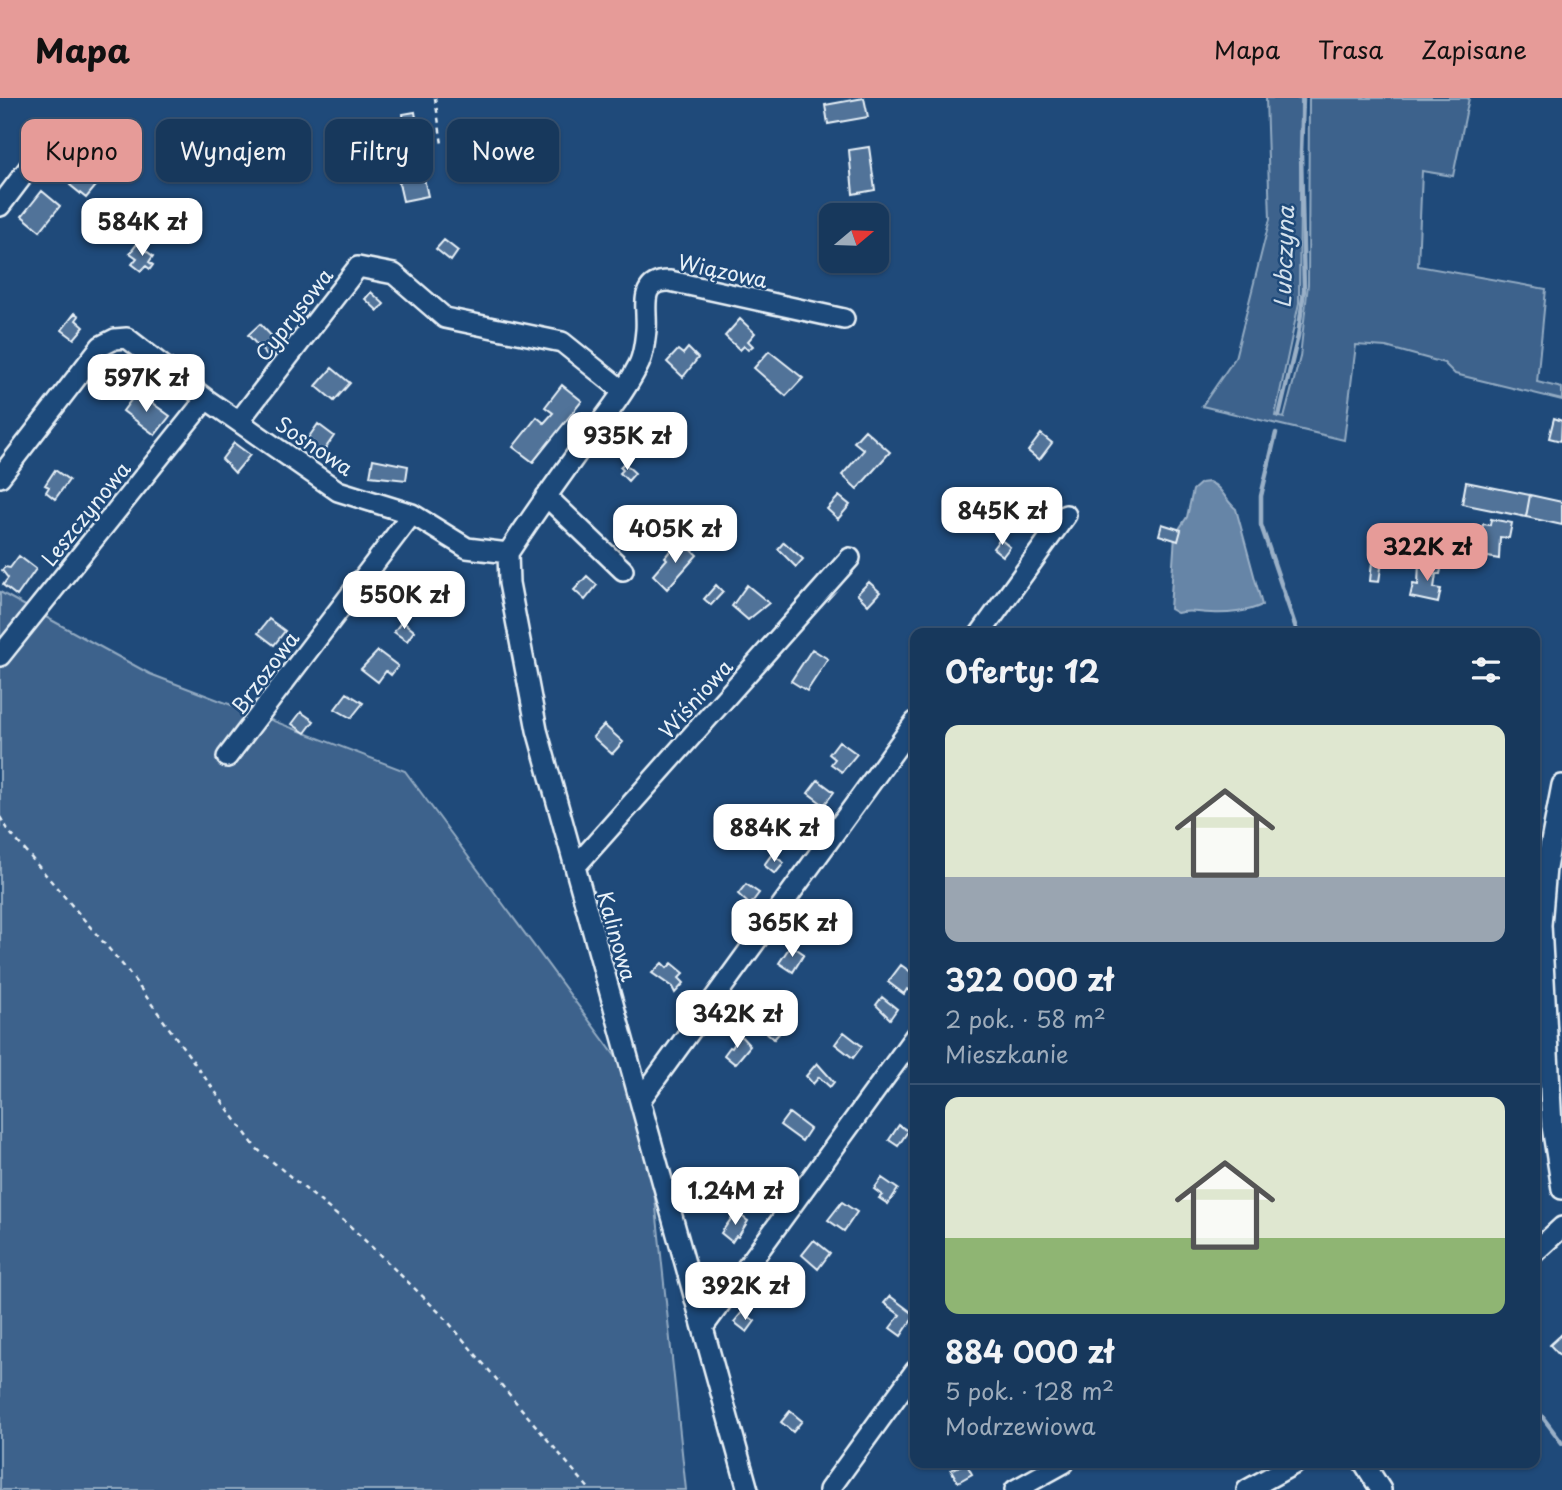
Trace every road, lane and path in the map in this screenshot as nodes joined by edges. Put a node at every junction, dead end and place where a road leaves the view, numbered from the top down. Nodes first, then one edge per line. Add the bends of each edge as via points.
1 (435, 98) edge
2 (442, 144) dead end
3 (21, 178) edge
4 (0, 206) edge
5 (844, 319) dead end
6 (623, 391) junction
7 (206, 399) junction
8 (239, 421) junction
9 (0, 477) edge
10 (546, 496) junction
11 (412, 514) junction
12 (1066, 515) dead end
13 (508, 553) junction
14 (849, 558) dead end
15 (623, 570) dead end
16 (984, 628) edge
17 (0, 656) edge
18 (910, 729) edge
19 (228, 757) dead end
20 (1562, 785) edge
21 (0, 817) edge
22 (575, 867) junction
23 (910, 1043) edge
24 (641, 1099) junction
25 (1562, 1189) edge
26 (1562, 1227) edge
27 (1540, 1247) edge
28 (704, 1326) junction
29 (910, 1378) edge
30 (1055, 1468) edge
31 (1287, 1468) edge
32 (1367, 1468) edge
33 (590, 1490) edge
34 (748, 1490) edge
35 (829, 1490) edge
36 (1015, 1490) edge
37 (1247, 1490) edge
38 (1381, 1490) edge

1 - 2 path
3 - 4 street
5 - 6 street, Wiązowa via 661,281 648,290 640,363
6 - 8 street, Cyprysowa via 562,342 445,318 394,274 358,267
6 - 10 street, Wiązowa
7 - 8 street, Sosnowa
7 - 9 street, Sosnowa via 127,338 115,339 101,346
7 - 17 street, Leszczynowa
8 - 11 street, Sosnowa via 338,491
10 - 13 street, Wiązowa
10 - 15 street
11 - 13 street, Sosnowa via 467,548
11 - 19 street, Brzozowa
12 - 16 street
13 - 22 street, Kalinowa via 509,583 537,730
14 - 22 street, Wiśniowa
18 - 24 street
20 - 25 street via 1541,925 1551,1113
21 - 33 path via 127,970 256,1148 350,1226 444,1318
22 - 24 street, Kalinowa
23 - 28 street
24 - 28 street, Kalinowa
26 - 27 street
28 - 34 street, Kalinowa
29 - 35 street
30 - 36 street
31 - 37 street
32 - 38 street

